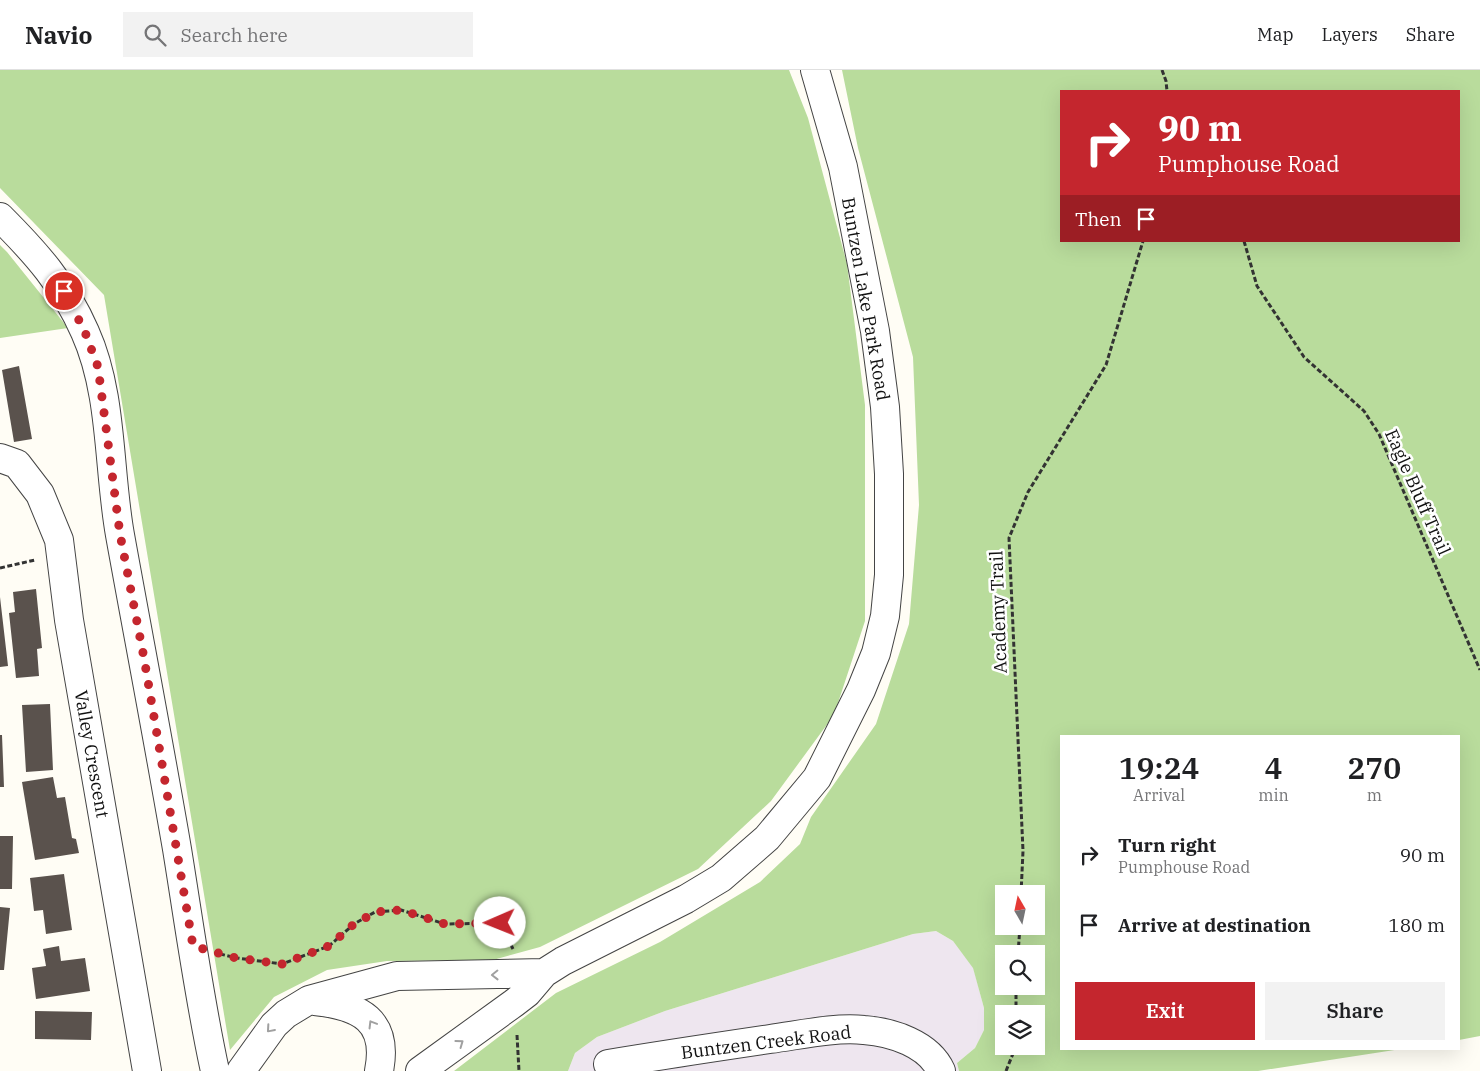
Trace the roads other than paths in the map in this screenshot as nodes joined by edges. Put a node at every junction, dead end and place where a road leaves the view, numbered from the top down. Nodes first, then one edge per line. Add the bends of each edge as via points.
1 (815, 70) edge
2 (0, 217) edge
3 (0, 458) edge
4 (544, 973) junction
5 (309, 1000) junction
6 (608, 1064) dead end
7 (147, 1071) edge
8 (215, 1071) edge
9 (241, 1071) edge
10 (379, 1071) edge
11 (420, 1071) edge
12 (942, 1071) edge

1 - 4 street, Buntzen Lake Park Road via 843,167 875,331 885,407 889,575 885,616 876,653 817,778 767,838 721,878
2 - 8 street via 42,259 64,291 98,367 120,534
3 - 7 street, Valley Crescent via 17,464 40,494 59,540 69,620
4 -> 5 street via 397,976
11 -> 4 street, Buntzen Lake Park Road via 527,993
5 -> 9 street via 274,1025
10 -> 5 street via 379,1039 370,1018 347,1006
6 - 12 street, Buntzen Creek Road via 803,1034 864,1030 916,1044

